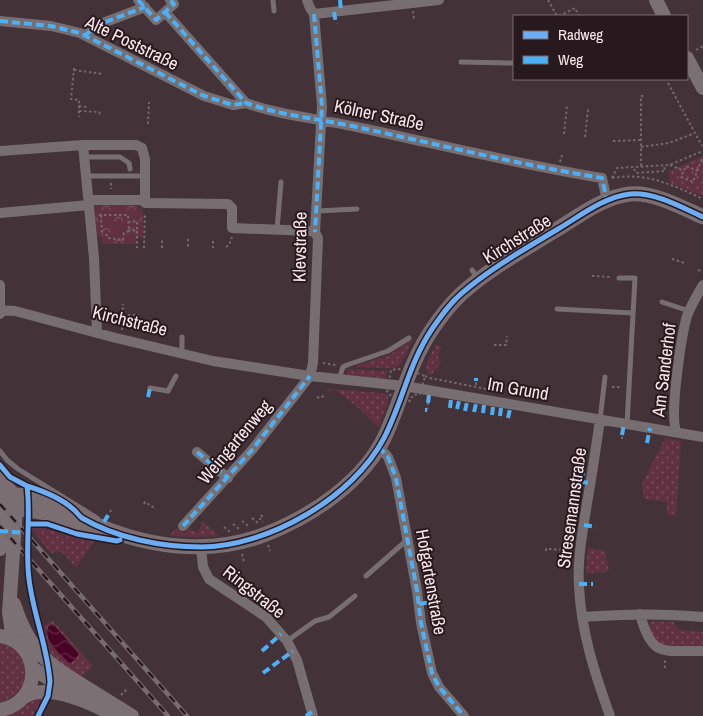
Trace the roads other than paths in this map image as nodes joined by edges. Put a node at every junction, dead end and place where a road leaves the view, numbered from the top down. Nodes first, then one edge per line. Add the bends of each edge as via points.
1 (170, 0) edge
2 (273, 0) edge
3 (307, 0) edge
4 (439, 0) edge
5 (656, 0) edge
6 (142, 4) edge
7 (274, 11) dead end
8 (165, 12) junction
9 (314, 14) junction
10 (664, 15) edge
11 (0, 21) edge
12 (86, 35) junction
13 (688, 60) edge
14 (461, 62) dead end
15 (513, 63) edge
16 (703, 88) edge
17 (246, 103) junction
18 (320, 119) junction
19 (80, 143) junction
20 (0, 151) edge
21 (85, 157) junction
22 (130, 169) dead end
23 (86, 176) junction
24 (144, 176) junction
25 (280, 182) dead end
26 (608, 200) junction
27 (145, 202) junction
28 (89, 203) junction
29 (357, 209) dead end
30 (317, 211) junction
31 (0, 213) edge
32 (700, 213) edge
33 (277, 229) junction
34 (316, 232) junction
35 (619, 278) road end
36 (0, 285) edge
37 (703, 285) edge
38 (662, 302) dead end
39 (557, 309) dead end
40 (689, 311) junction
41 (0, 312) edge
42 (634, 313) junction
43 (97, 332) junction
44 (182, 337) dead end
45 (409, 338) dead end
46 (182, 354) junction
47 (176, 376) dead end
48 (310, 376) junction
49 (605, 377) dead end
50 (339, 379) junction
51 (404, 386) junction
52 (150, 388) dead end
53 (600, 420) junction
54 (627, 424) junction
55 (677, 432) junction
56 (703, 437) edge
57 (379, 447) junction
58 (0, 451) edge
59 (197, 452) dead end
60 (228, 478) junction
61 (8, 496) edge
62 (183, 526) dead end
63 (109, 531) junction
64 (407, 540) junction
65 (202, 547) junction
66 (0, 549) edge
67 (366, 576) dead end
68 (11, 596) junction
69 (355, 596) dead end
70 (640, 614) junction
71 (582, 617) junction
72 (703, 617) edge
73 (7, 638) edge
74 (287, 641) junction
75 (703, 651) edge
76 (32, 668) junction
77 (94, 693) junction
78 (24, 697) junction
79 (0, 710) edge
80 (115, 716) edge
81 (132, 716) edge
82 (313, 716) edge
83 (464, 716) edge
84 (610, 716) edge

1 - 8 street via 174,4
2 - 7 lane
3 - 9 street
4 - 9 street
5 - 10 main road
6 - 8 street via 156,20
6 - 12 street via 95,26
8 - 17 street
9 - 18 street, Klevstraße via 321,80
11 - 12 street, Alte Poststraße via 51,26
12 - 17 street, Alte Poststraße via 204,96 233,105
13 - 16 main road
14 - 15 lane
17 - 18 street, Kölner Straße
18 - 26 street, Kölner Straße via 602,178
18 - 30 street, Klevstraße
19 - 20 street
19 - 21 street
19 - 24 street via 136,145 142,148
21 - 22 lane via 120,157 129,163
21 - 23 street
23 - 24 lane
23 - 28 street
24 - 27 street
25 - 33 lane
26 - 32 main road, Kirchstraße via 631,194 646,195
26 - 51 main road, Kirchstraße via 475,275 421,346
27 - 28 street
27 - 33 street via 228,204 232,208 232,228
28 - 31 street
28 - 43 street
29 - 30 lane
30 - 34 street, Klevstraße
33 - 34 street
34 - 48 street, Klevstraße
35 - 42 lane via 635,278
36 - 41 street
37 - 40 street, Am Sanderhof
38 - 40 lane
39 - 42 lane
40 - 55 street, Am Sanderhof via 682,337 677,382 674,422
41 - 43 street, Kirchstraße via 15,311
42 - 54 lane
43 - 46 street, Kirchstraße
44 - 46 lane
45 - 50 lane via 388,351 343,367
46 - 48 street, Kirchstraße
47 - 52 lane via 168,391
48 - 50 street, Kirchstraße
48 - 60 street, Weingartenweg
49 - 53 lane
50 - 51 street, Kirchstraße
51 - 53 street, Im Grund
51 - 57 main road
53 - 54 street, Im Grund
53 - 71 street, Stresemannstraße via 580,550
54 - 55 street, Im Grund
55 - 56 street, Im Grund
57 - 64 street, Hofgartenstraße via 392,466
57 - 65 main road via 346,485 305,515 260,536 226,545
58 - 63 lane via 13,465 101,520
59 - 60 street
60 - 62 street, Weingartenweg
61 - 63 main road via 42,498
61 - 66 main road
61 - 68 main road
63 - 65 main road via 161,544
64 - 67 lane
64 - 83 street, Hofgartenstraße via 432,673 439,687
65 - 74 street, Ringstraße via 203,567 209,579 266,617
68 - 73 main road
68 - 77 main road via 21,626 35,649 56,669
69 - 74 lane via 329,617 315,621
70 - 71 street
70 - 72 street
70 - 75 street via 651,643 658,649
71 - 84 street, Stresemannstraße via 592,662
73 - 76 main road via 26,652
74 - 82 street, Ringstraße via 297,660
76 - 77 main road via 48,678
76 - 78 main road via 31,683
77 - 81 main road
78 - 79 main road
78 - 80 main road via 53,693 86,702

